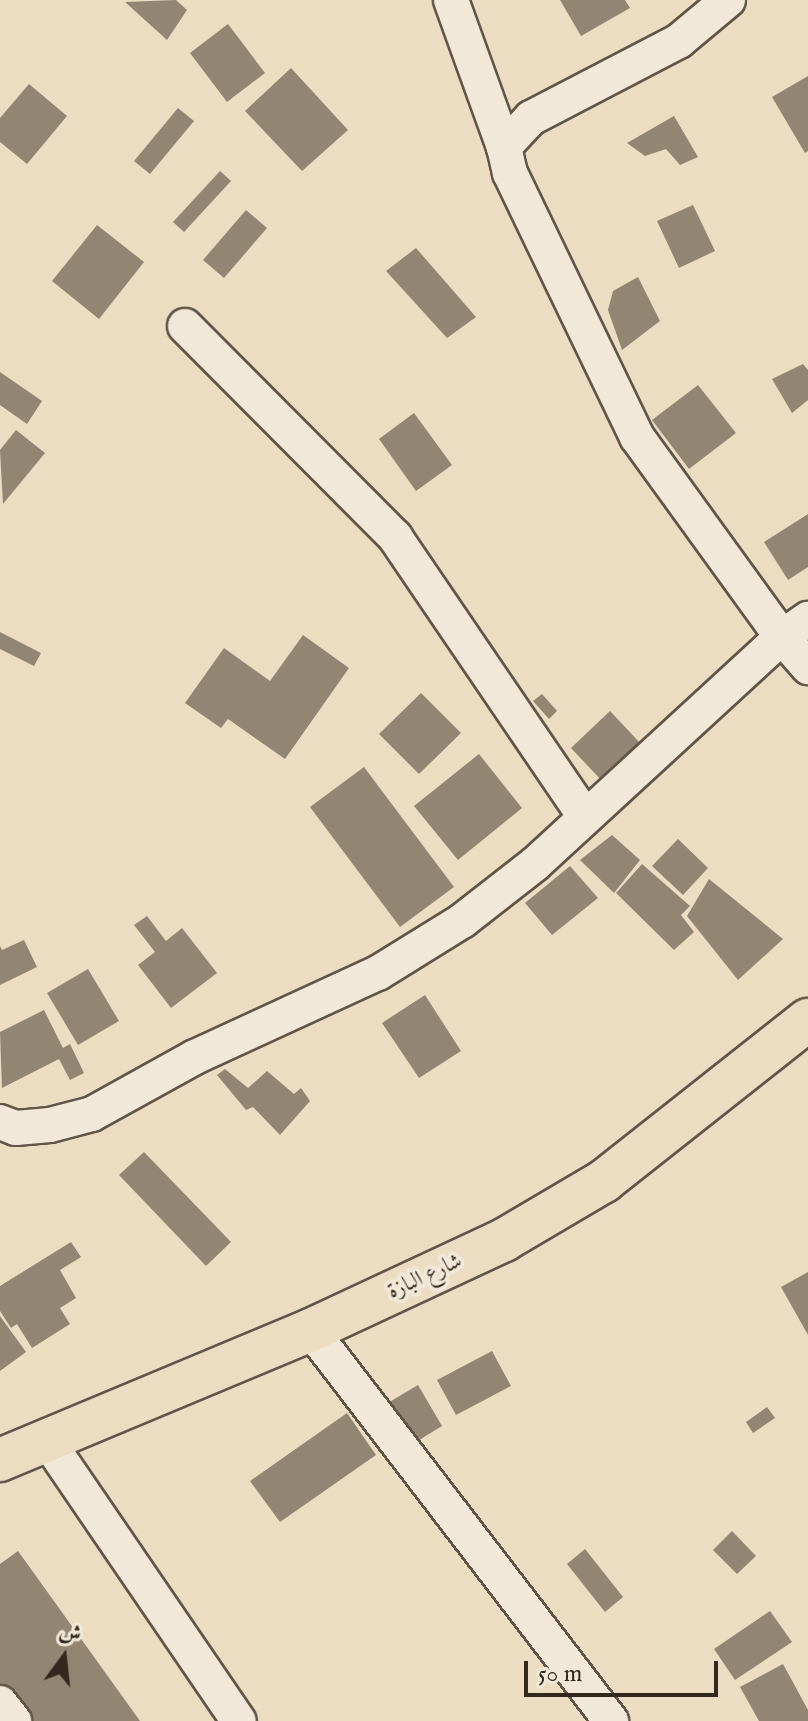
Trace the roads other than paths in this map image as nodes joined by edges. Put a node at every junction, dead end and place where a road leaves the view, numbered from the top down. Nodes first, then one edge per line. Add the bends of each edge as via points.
1 (451, 0) edge
2 (728, 0) edge
3 (504, 147) junction
4 (185, 326) dead end
5 (795, 628) edge
6 (808, 667) edge
7 (585, 817) junction
8 (808, 1020) edge
9 (0, 1122) edge
10 (311, 1330) junction
11 (47, 1440) junction
12 (0, 1460) edge
13 (0, 1703) edge
14 (14, 1721) edge
15 (239, 1721) edge
16 (611, 1721) edge

1 - 3 street
2 - 3 street via 679,41 531,118
3 - 5 street via 510,173 637,437
4 - 7 street via 395,537
5 - 6 street
5 - 7 street
7 - 9 street via 462,921 378,973 195,1057 92,1114 16,1128
8 - 10 main road, شارع البازة via 604,1181 504,1240
10 - 11 main road, شارع البازة
10 - 16 street
11 - 12 main road, شارع البازة
11 - 15 street
13 - 14 street

